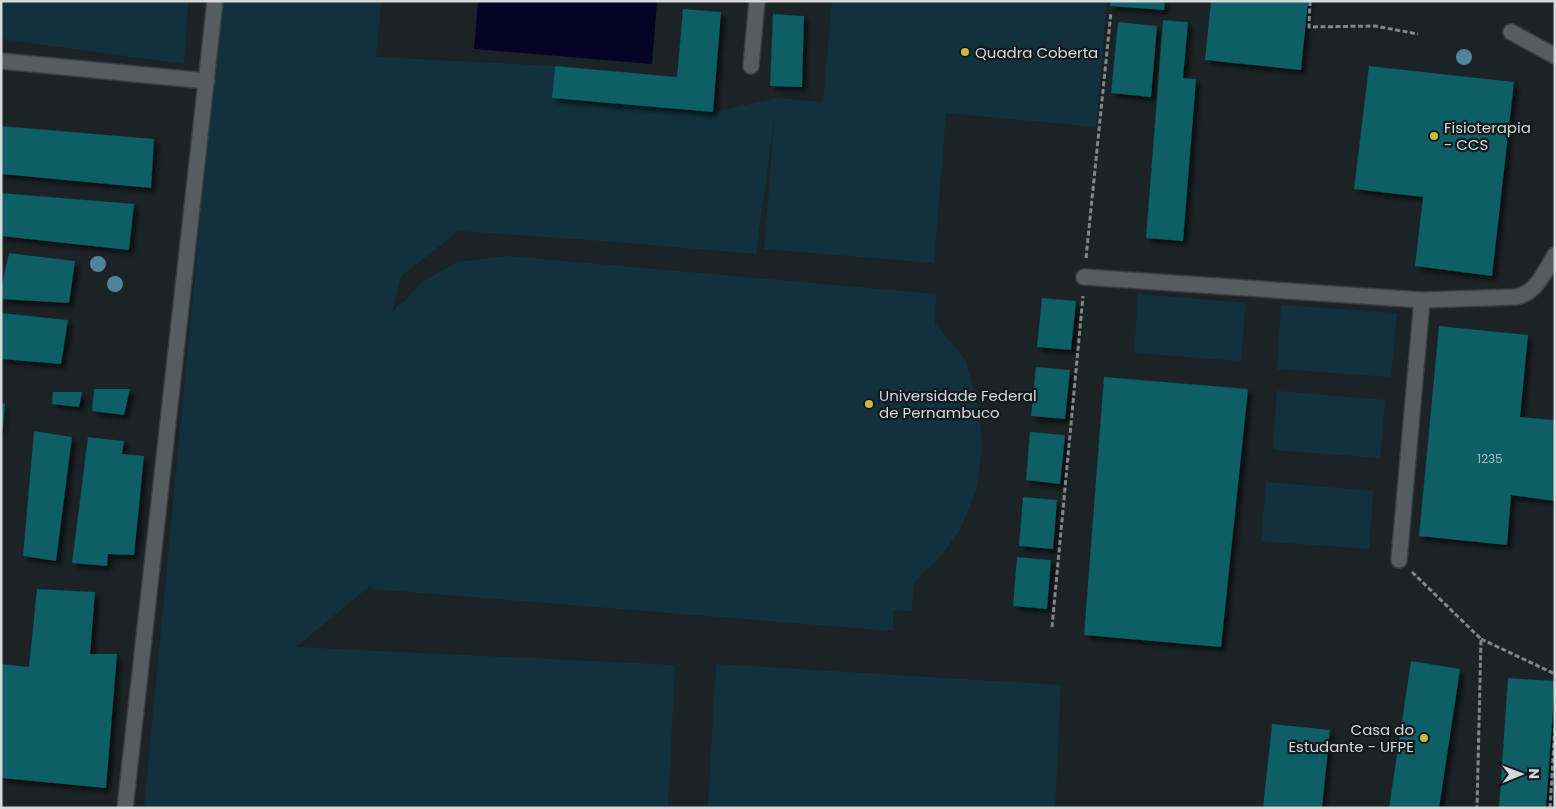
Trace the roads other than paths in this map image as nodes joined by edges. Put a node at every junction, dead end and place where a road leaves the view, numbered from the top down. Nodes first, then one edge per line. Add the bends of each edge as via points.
1 (214, 1) edge
2 (757, 1) edge
3 (1511, 32) dead end
4 (1555, 56) edge
5 (1, 62) edge
6 (750, 66) dead end
7 (207, 81) junction
8 (1555, 255) edge
9 (1084, 277) road end
10 (1422, 300) junction
11 (1399, 560) road end
12 (125, 808) edge

1 - 7 lane
2 - 6 lane
3 - 4 lane
5 - 7 lane
7 - 12 lane
8 - 10 lane via 1526,294
9 - 10 lane
10 - 11 lane

